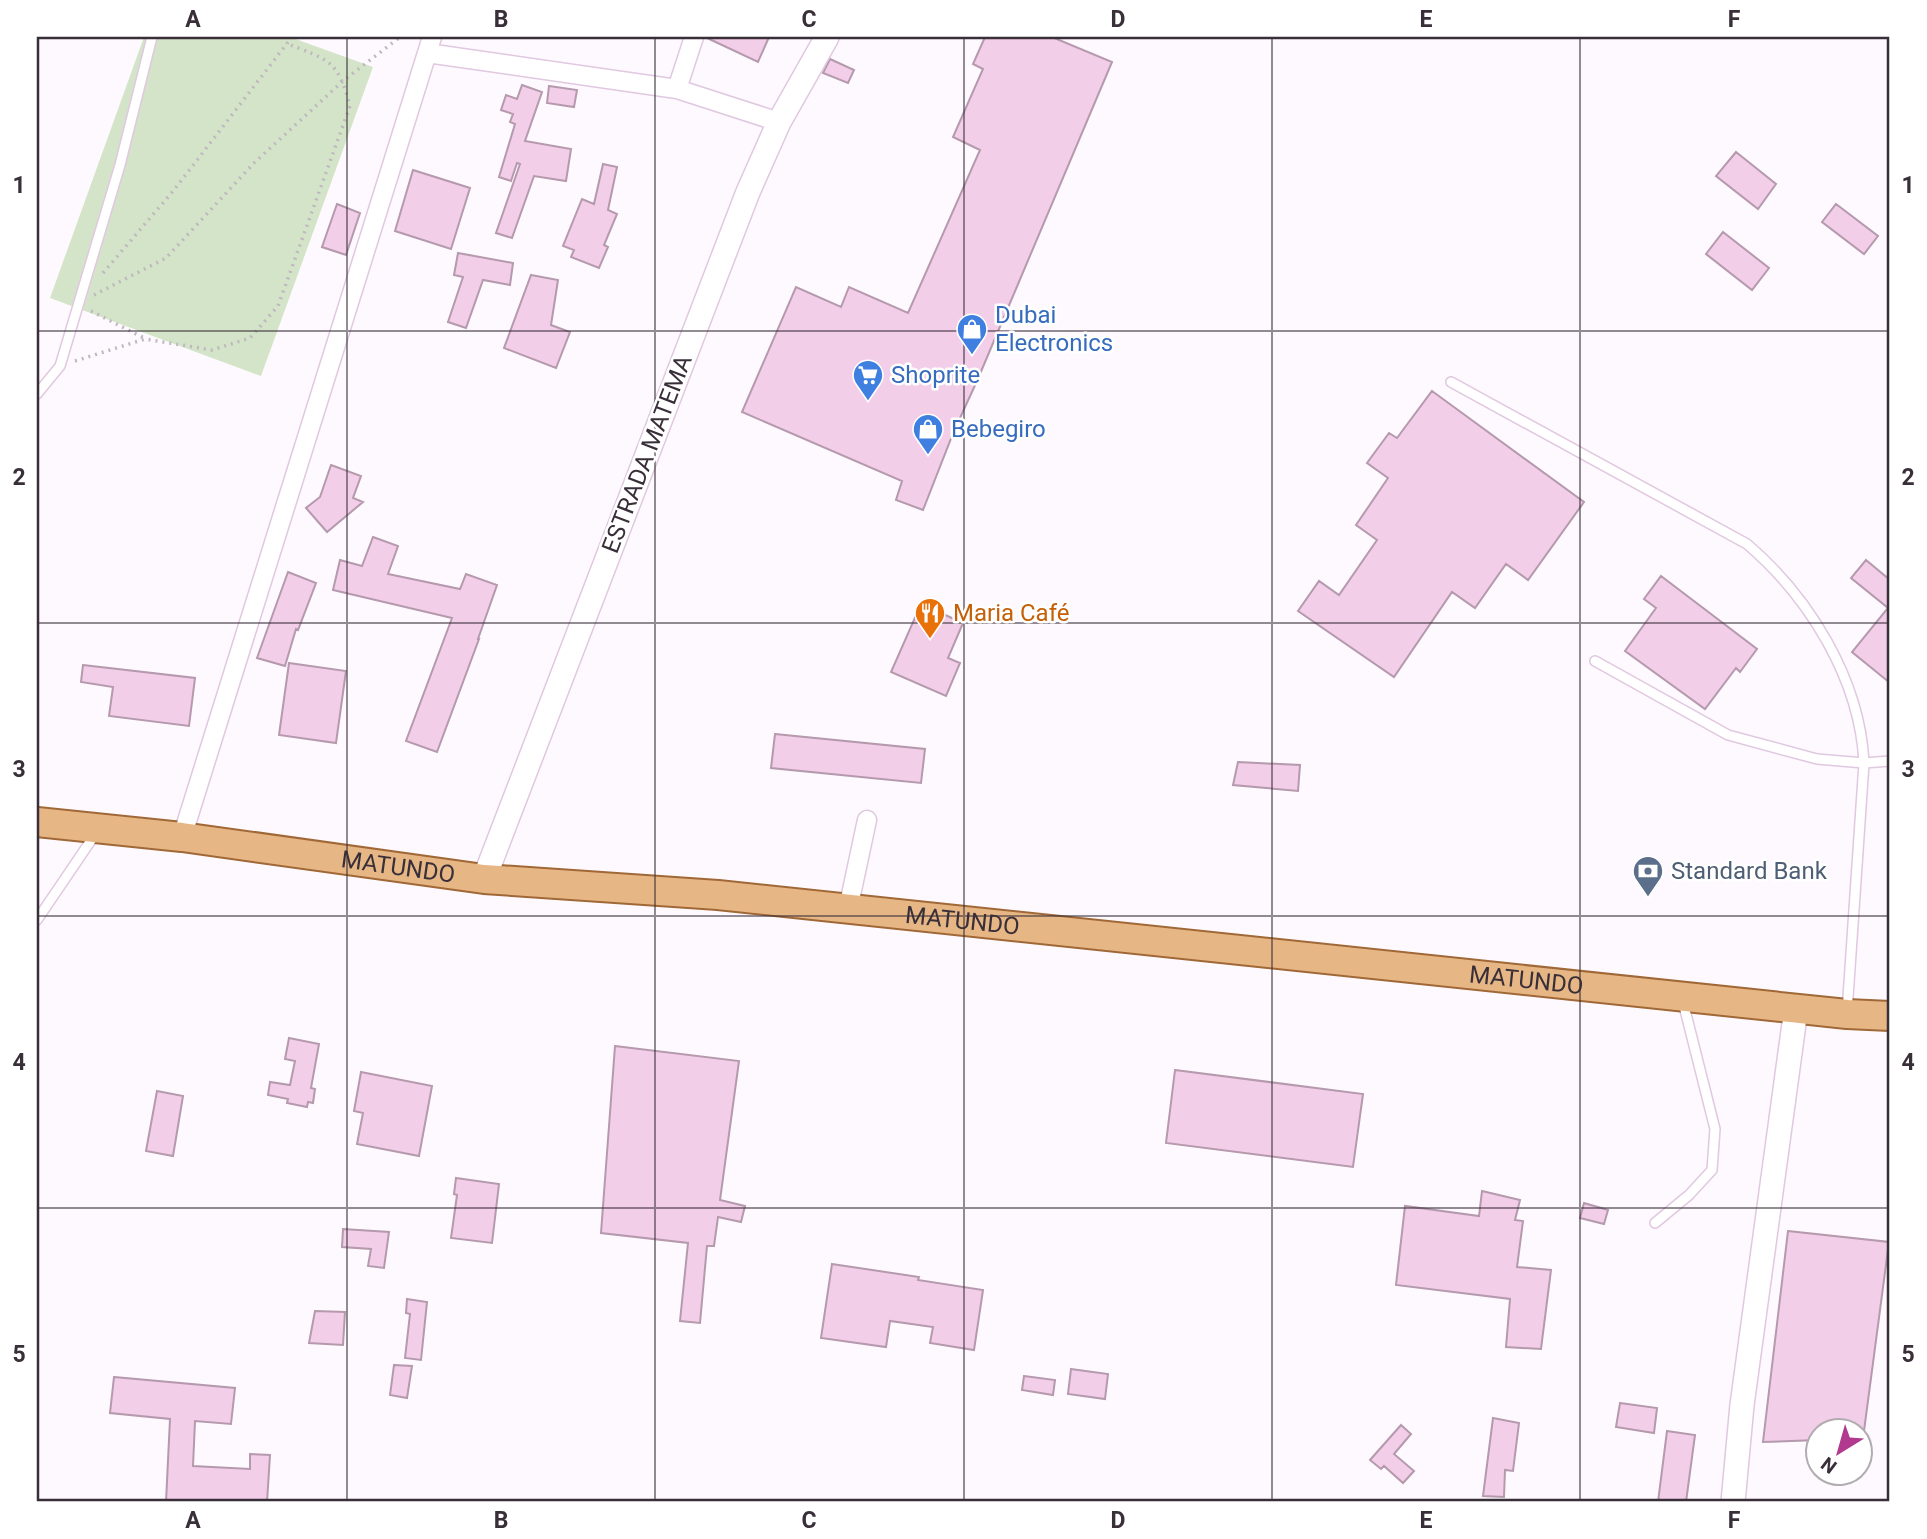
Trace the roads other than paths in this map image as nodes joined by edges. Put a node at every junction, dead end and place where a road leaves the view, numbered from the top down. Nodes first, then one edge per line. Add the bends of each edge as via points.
1 (152, 37) edge
2 (694, 37) edge
3 (827, 37) edge
4 (429, 45) edge
5 (677, 89) junction
6 (779, 122) junction
7 (1451, 382) dead end
8 (37, 394) edge
9 (1595, 661) dead end
10 (1890, 761) edge
11 (1864, 763) junction
12 (867, 820) dead end
13 (37, 822) edge
14 (99, 828) junction
15 (182, 837) junction
16 (484, 879) junction
17 (848, 909) junction
18 (37, 920) edge
19 (1682, 997) junction
20 (1796, 1009) junction
21 (1847, 1014) junction
22 (1890, 1016) edge
23 (1655, 1223) dead end
24 (1733, 1502) edge

1 - 8 lane via 120,165 60,366
2 - 5 street
3 - 6 street, ESTRADA MATEMA
4 - 5 street
4 - 15 street
5 - 6 street
6 - 16 street, ESTRADA MATEMA
7 - 11 lane via 1746,544 1770,564 1835,654 1859,725
9 - 11 lane via 1728,735 1801,756
10 - 11 lane
11 - 21 lane
12 - 17 street
13 - 14 main road, MATUNDO
14 - 15 main road, MATUNDO
14 - 18 lane
15 - 16 main road, MATUNDO
16 - 17 main road, MATUNDO
17 - 19 main road, MATUNDO
19 - 20 main road, MATUNDO
19 - 23 lane via 1715,1129 1712,1170
20 - 21 main road, MATUNDO
20 - 24 street
21 - 22 main road, MATUNDO

